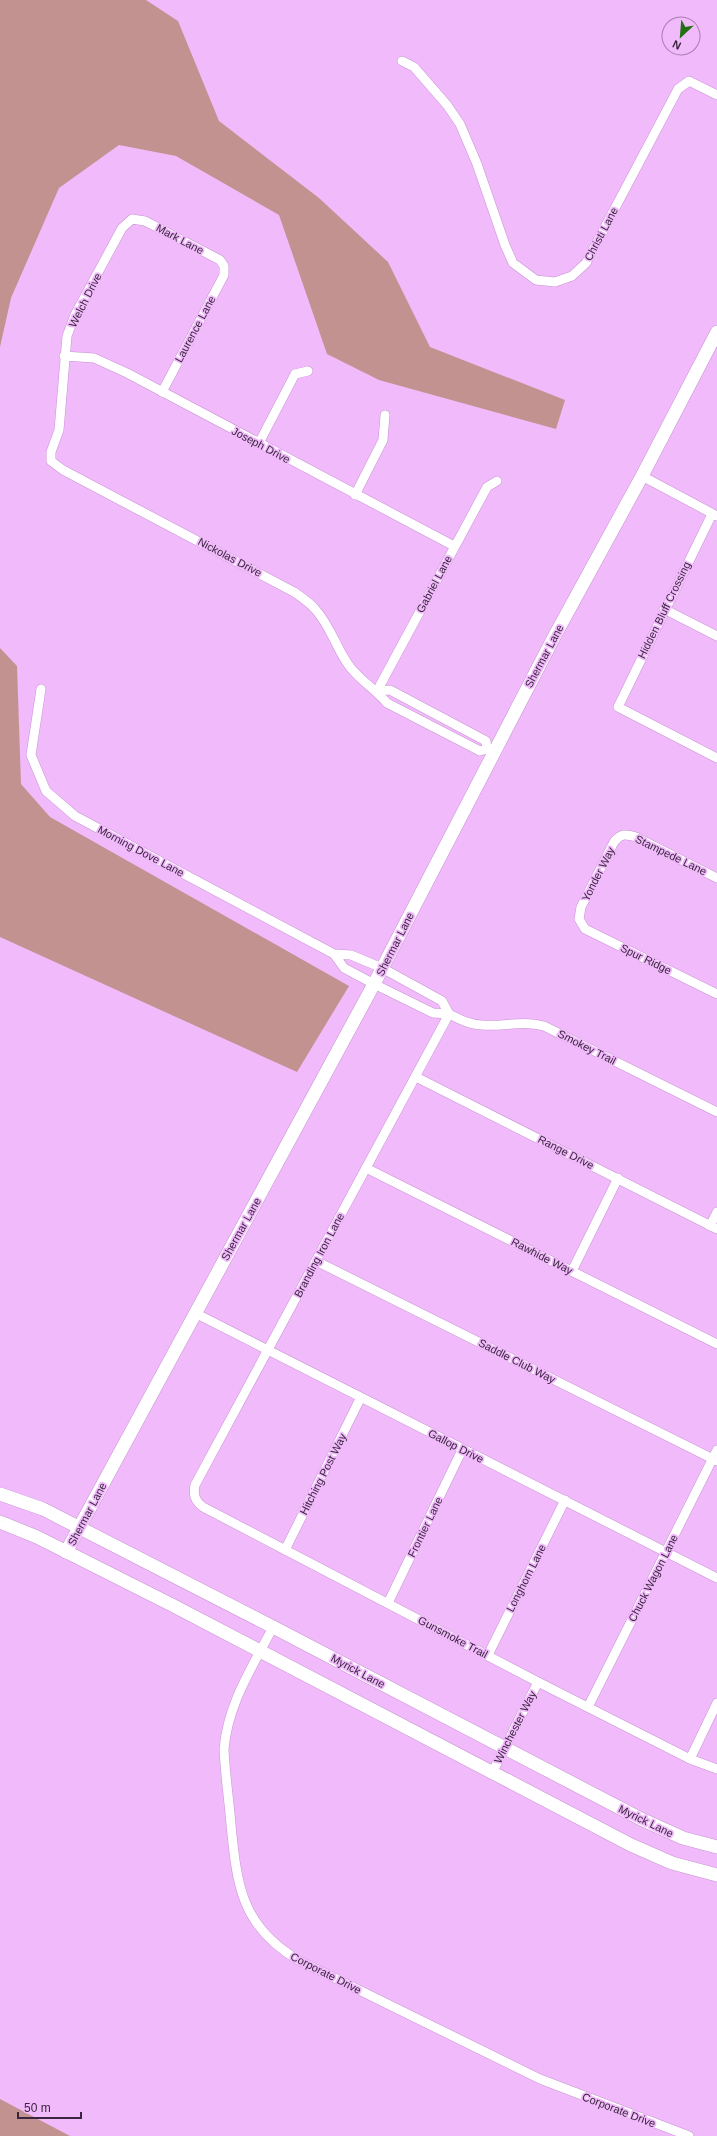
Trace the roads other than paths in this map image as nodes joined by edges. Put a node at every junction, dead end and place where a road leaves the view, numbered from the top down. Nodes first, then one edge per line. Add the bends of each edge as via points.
1 (402, 61) dead end
2 (717, 95) edge
3 (132, 219) joint
4 (224, 266) joint
5 (717, 332) edge
6 (64, 356) junction
7 (308, 371) dead end
8 (162, 392) junction
9 (385, 415) dead end
10 (259, 443) junction
11 (51, 460) joint
12 (642, 476) junction
13 (497, 481) dead end
14 (355, 494) junction
15 (714, 515) edge
16 (454, 546) junction
17 (664, 609) junction
18 (717, 636) edge
19 (41, 689) dead end
20 (377, 691) junction
21 (490, 750) junction
22 (717, 758) edge
23 (624, 834) joint
24 (717, 878) edge
25 (579, 919) joint
26 (334, 954) junction
27 (382, 968) junction
28 (374, 984) junction
29 (717, 994) edge
30 (449, 1014) junction
31 (416, 1077) junction
32 (717, 1112) edge
33 (366, 1168) junction
34 (618, 1178) junction
35 (717, 1212) edge
36 (714, 1227) edge
37 (316, 1261) junction
38 (572, 1271) junction
39 (195, 1314) junction
40 (717, 1344) edge
41 (267, 1351) junction
42 (360, 1399) junction
43 (462, 1450) junction
44 (717, 1450) edge
45 (715, 1460) edge
46 (0, 1494) edge
47 (194, 1497) joint
48 (565, 1500) junction
49 (0, 1522) edge
50 (79, 1528) junction
51 (285, 1550) junction
52 (66, 1552) junction
53 (666, 1552) junction
54 (717, 1578) edge
55 (388, 1603) junction
56 (273, 1627) junction
57 (260, 1652) junction
58 (488, 1655) junction
59 (538, 1682) junction
60 (717, 1703) edge
61 (588, 1707) junction
62 (505, 1748) junction
63 (690, 1759) junction
64 (717, 1769) edge
65 (492, 1773) junction
66 (717, 1847) edge
67 (717, 1875) edge
68 (689, 2136) edge

1 - 2 street, Christi Lane via 414,67 455,115 478,164 509,254 520,269 536,280 555,282 572,276 586,263 678,89 689,81
3 - 4 street, Mark Lane via 149,223 220,260
3 - 6 street, Welch Drive via 122,228 75,315 67,336
4 - 8 street, Laurence Lane via 224,275
5 - 12 street, Shermar Lane
6 - 8 street, Joseph Drive via 94,358
6 - 11 street, Welch Drive via 59,430 51,452
7 - 10 street via 295,374
8 - 10 street, Joseph Drive
9 - 14 street via 384,440
10 - 14 street, Joseph Drive
11 - 20 street, Nickolas Drive via 63,470 294,592 316,610 350,668
12 - 15 street
12 - 21 street, Shermar Lane
13 - 16 street, Gabriel Lane via 487,487
14 - 16 street, Joseph Drive
15 - 17 street, Hidden Bluff Crossing
16 - 20 street, Gabriel Lane
17 - 18 street
17 - 22 street, Hidden Bluff Crossing via 618,707
19 - 26 street, Morning Dove Lane via 31,755 46,791 75,816
20 - 21 street, Nickolas Drive via 387,703 480,751
20 - 21 street via 390,690 486,741
21 - 27 street, Shermar Lane
23 - 24 street, Stampede Lane via 636,837
23 - 25 street, Yonder Way via 614,842 581,907
25 - 29 street, Spur Ridge via 585,929
26 - 27 street, Morning Dove Lane via 351,955
26 - 28 street, Morning Dove Lane via 344,968
27 - 28 street, Shermar Lane
27 - 30 street via 442,1001
28 - 30 street, Smokey Trail via 433,1014
28 - 39 street, Shermar Lane
30 - 31 street, Branding Iron Lane
30 - 32 street, Smokey Trail via 480,1025 518,1022 544,1026
31 - 33 street, Branding Iron Lane
31 - 34 street, Range Drive
33 - 37 street, Branding Iron Lane
33 - 38 street, Rawhide Way
34 - 36 street, Range Drive
34 - 38 street
35 - 36 street
37 - 41 street, Branding Iron Lane
37 - 45 street, Saddle Club Way
38 - 40 street, Rawhide Way
39 - 41 street, Gallop Drive
39 - 50 street, Shermar Lane
41 - 42 street, Gallop Drive
41 - 47 street, Branding Iron Lane via 195,1485
42 - 43 street, Gallop Drive
42 - 51 street, Hitching Post Way
43 - 48 street, Gallop Drive
43 - 55 street, Frontier Lane
44 - 45 street, Chuck Wagon Lane
45 - 53 street, Chuck Wagon Lane
46 - 50 street, Myrick Lane via 43,1509
47 - 51 street, Gunsmoke Trail via 203,1507
48 - 53 street, Gallop Drive
48 - 58 street, Longhorn Lane
49 - 52 street via 37,1536
50 - 52 street, Shermar Lane
50 - 56 street, Myrick Lane
51 - 55 street, Gunsmoke Trail
52 - 57 street
53 - 54 street, Gallop Drive
53 - 61 street, Chuck Wagon Lane
55 - 58 street, Gunsmoke Trail
56 - 57 street, Corporate Drive
56 - 62 street, Myrick Lane
57 - 65 street
57 - 68 street, Corporate Drive via 233,1705 226,1729 224,1749 238,1883 250,1912 267,1936 281,1950 298,1960 540,2079
58 - 59 street, Gunsmoke Trail
59 - 61 street, Gunsmoke Trail
59 - 62 street, Winchester Way
60 - 63 street
61 - 63 street, Gunsmoke Trail
62 - 65 street, Winchester Way
62 - 66 street, Myrick Lane via 671,1834
63 - 64 street, Gunsmoke Trail
65 - 67 street via 653,1856

